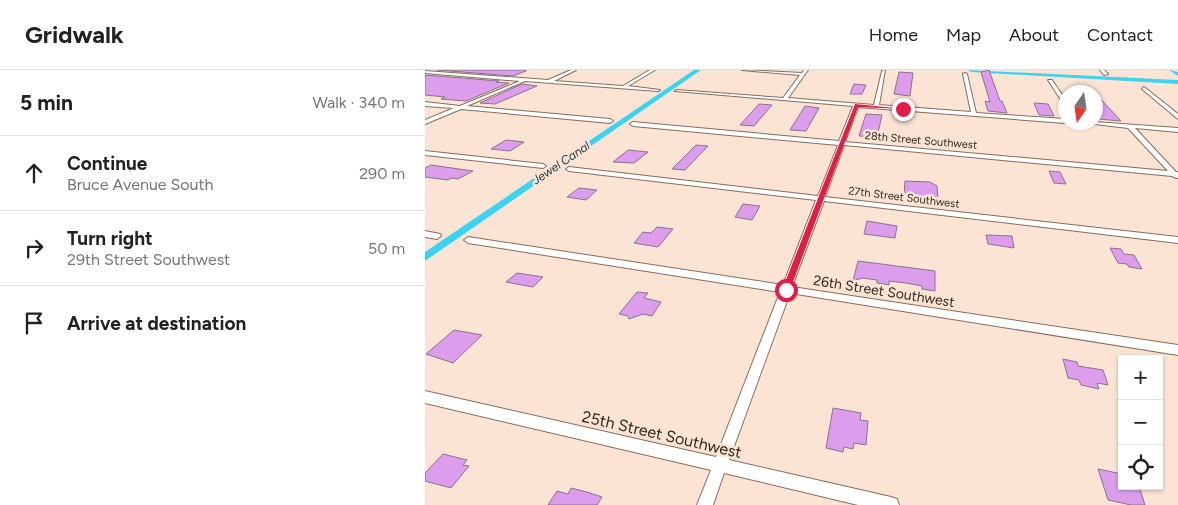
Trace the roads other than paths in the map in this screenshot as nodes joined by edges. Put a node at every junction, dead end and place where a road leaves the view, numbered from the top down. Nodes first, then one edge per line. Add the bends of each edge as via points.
1 (496, 70) edge
2 (574, 70) edge
3 (653, 70) edge
4 (744, 70) edge
5 (1101, 70) edge
6 (425, 72) edge
7 (805, 72) edge
8 (884, 72) dead end
9 (965, 74) dead end
10 (1106, 74) dead end
11 (479, 76) junction
12 (526, 80) junction
13 (1050, 81) dead end
14 (549, 82) junction
15 (623, 87) junction
16 (1144, 88) dead end
17 (658, 90) dead end
18 (677, 91) dead end
19 (1058, 92) edge
20 (784, 100) junction
21 (425, 104) edge
22 (857, 105) junction
23 (460, 107) junction
24 (876, 107) junction
25 (974, 114) junction
26 (1178, 117) edge
27 (1058, 120) edge
28 (610, 121) dead end
29 (425, 122) edge
30 (633, 124) dead end
31 (1103, 124) edge
32 (1129, 126) junction
33 (1178, 130) edge
34 (842, 143) junction
35 (425, 153) edge
36 (543, 166) dead end
37 (569, 169) dead end
38 (1177, 175) edge
39 (821, 199) junction
40 (425, 234) edge
41 (437, 236) dead end
42 (468, 240) dead end
43 (1178, 240) edge
44 (786, 290) junction
45 (1178, 350) edge
46 (425, 397) edge
47 (720, 465) junction
48 (705, 505) edge
49 (891, 505) edge

1 - 11 street
2 - 14 street
3 - 15 street
4 - 7 street
5 - 10 street
6 - 11 street
7 - 20 street
8 - 24 street
9 - 25 street
11 - 12 street
12 - 14 street
12 - 23 street
13 - 19 street
14 - 15 street
15 - 17 street
16 - 26 street
18 - 20 street
20 - 22 street
21 - 23 street
22 - 24 street
22 - 34 street
23 - 28 street
23 - 29 street
24 - 25 street
25 - 27 street
30 - 34 street, 28th Street Southwest
31 - 32 street
32 - 33 street
32 - 38 street
34 - 38 street, 28th Street Southwest
34 - 39 street
35 - 36 street
37 - 39 street, 27th Street Southwest
39 - 43 street, 27th Street Southwest
39 - 44 street
40 - 41 street
42 - 44 street, 26th Street Southwest
44 - 45 street, 26th Street Southwest
44 - 47 street
46 - 47 street, 25th Street Southwest
47 - 48 street
47 - 49 street, 25th Street Southwest

